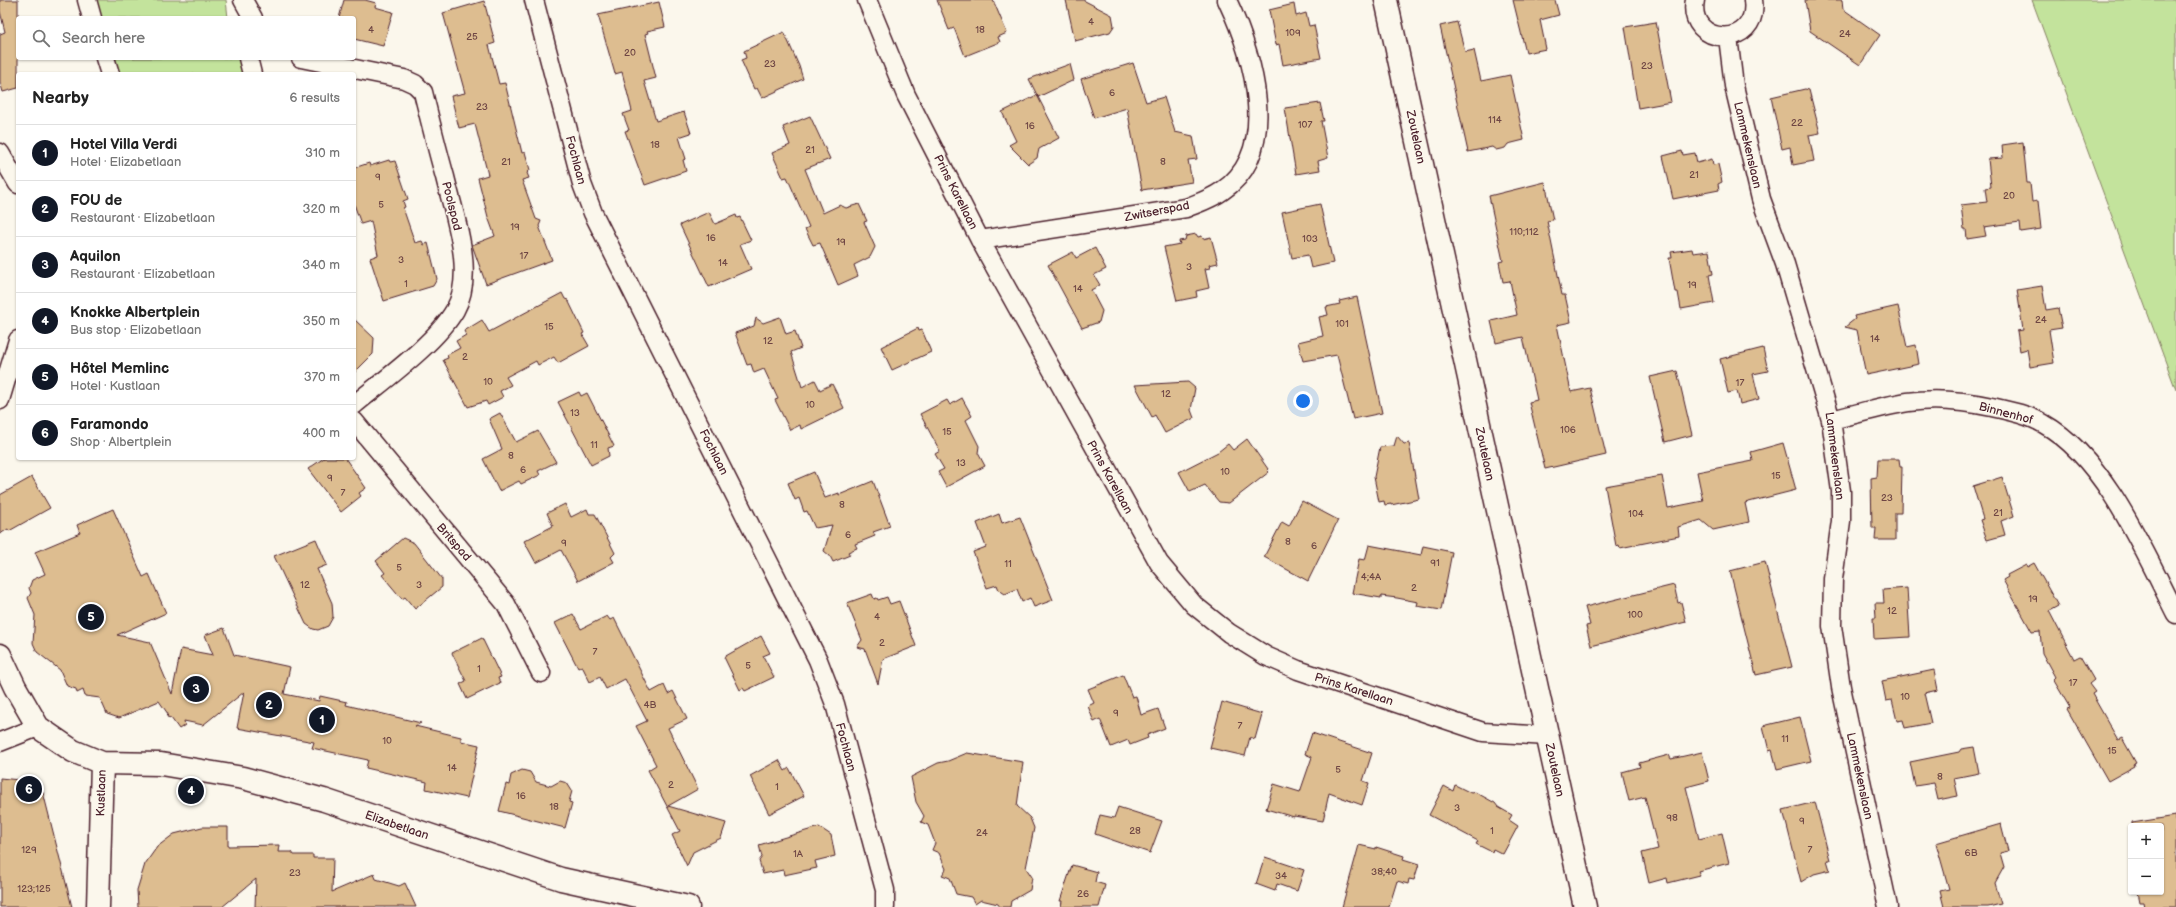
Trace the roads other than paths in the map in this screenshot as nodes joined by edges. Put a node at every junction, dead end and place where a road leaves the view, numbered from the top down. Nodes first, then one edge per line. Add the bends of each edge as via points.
1 (87, 0) edge
2 (534, 0) edge
3 (867, 0) edge
4 (1227, 0) edge
5 (1386, 0) edge
6 (1695, 0) edge
7 (1753, 0) edge
8 (91, 16) edge
9 (1728, 37) junction
10 (106, 60) edge
11 (248, 60) edge
12 (311, 60) edge
13 (109, 72) edge
14 (252, 72) edge
15 (0, 153) edge
16 (16, 181) edge
17 (980, 240) junction
18 (16, 347) edge
19 (0, 400) edge
20 (356, 403) edge
21 (1831, 420) junction
22 (356, 423) edge
23 (2176, 614) edge
24 (0, 654) edge
25 (542, 673) dead end
26 (38, 727) junction
27 (1547, 736) junction
28 (0, 742) edge
29 (102, 763) junction
30 (98, 907) edge
31 (688, 907) edge
32 (885, 907) edge
33 (1585, 907) edge
34 (1888, 907) edge

1 - 8 street
2 - 32 street, Fochlaan via 582,184 593,213 818,660 835,704 885,890
3 - 17 street, Prins Karellaan via 906,95
4 - 17 street, Zwitserspad via 1246,46 1255,82 1258,112 1256,136 1247,162 1223,191 1186,208
5 - 27 street, Zoutelaan
6 - 9 street via 1695,17 1700,26 1718,37
7 - 9 street via 1752,18 1746,27 1738,34
9 - 21 street, Lammekenslaan via 1734,86 1761,198 1785,264
10 - 13 street
11 - 14 street
12 - 20 street, Poolspad via 404,79 415,84 423,92 461,241 464,276 455,309 444,326 410,359
15 - 16 street
17 - 27 street, Prins Karellaan via 1158,563 1194,605 1235,637 1266,656 1298,670 1483,732
18 - 19 street
21 - 23 street, Binnenhof via 1890,406 1935,400 1982,405 2044,424 2072,445 2111,492
21 - 34 street, Lammekenslaan via 1841,491 1832,593 1833,634 1841,687
22 - 25 street, Britspad via 506,604
24 - 26 street, Kustlaan
26 - 28 street
26 - 29 street, Kustlaan via 73,751
27 - 33 street, Zoutelaan
29 - 30 street, Kustlaan
29 - 31 street, Elizabetlaan via 161,764 243,778 324,800 561,879

